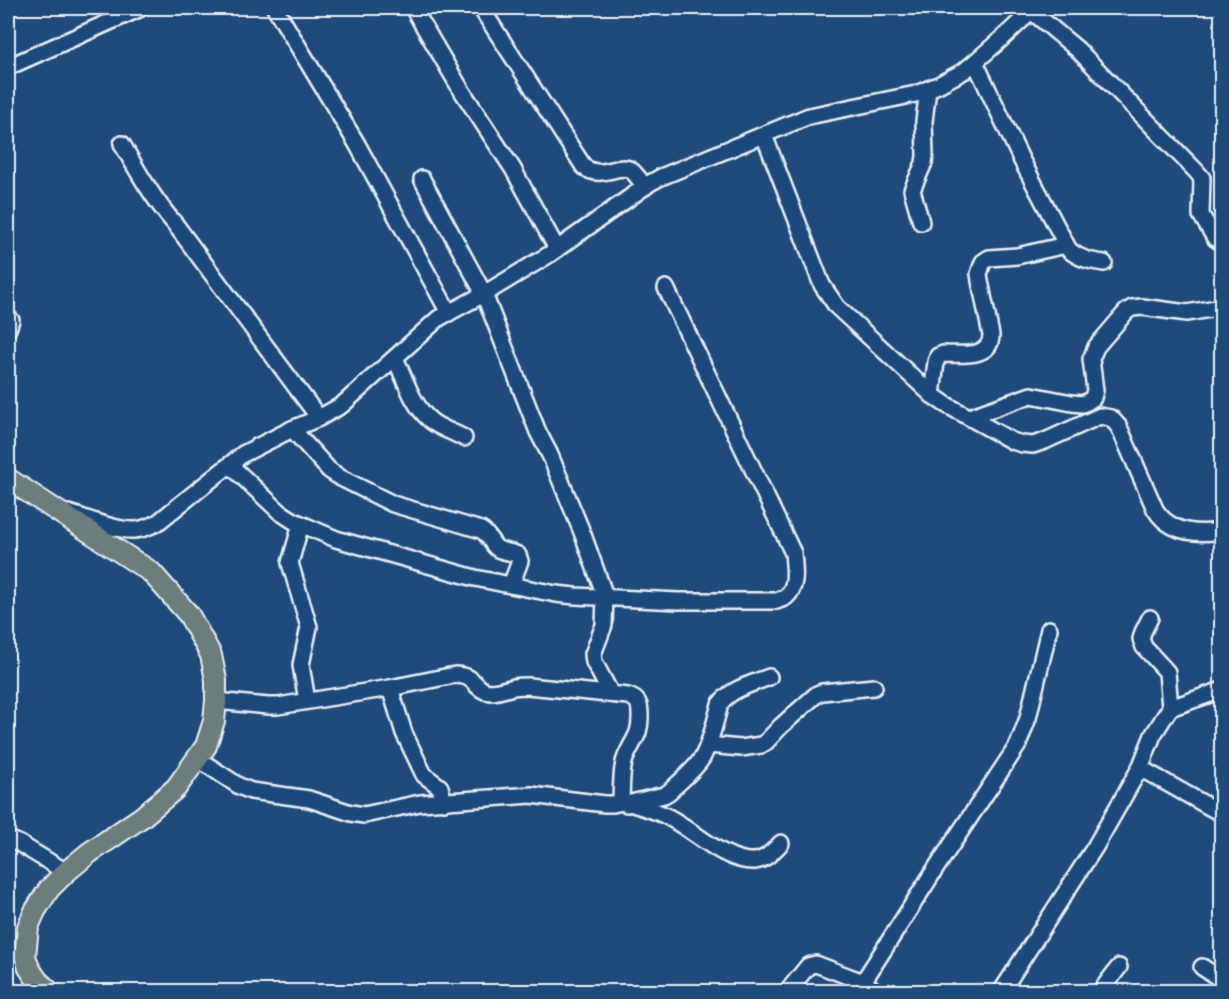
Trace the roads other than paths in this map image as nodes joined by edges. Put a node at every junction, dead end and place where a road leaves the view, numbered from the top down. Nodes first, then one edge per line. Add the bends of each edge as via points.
1 (141, 8) edge
2 (275, 8) edge
3 (413, 8) edge
4 (481, 8) edge
5 (1030, 8) edge
6 (975, 62) junction
7 (8, 67) edge
8 (928, 89) junction
9 (764, 135) junction
10 (122, 144) dead end
11 (422, 179) dead end
12 (645, 187) junction
13 (921, 222) dead end
14 (1221, 243) edge
15 (1066, 245) junction
16 (557, 249) junction
17 (1104, 263) dead end
18 (666, 288) dead end
19 (484, 294) junction
20 (1221, 307) edge
21 (449, 313) junction
22 (395, 358) junction
23 (932, 395) junction
24 (969, 417) junction
25 (319, 418) junction
26 (292, 429) junction
27 (464, 438) dead end
28 (230, 465) junction
29 (8, 479) edge
30 (54, 509) junction
31 (301, 524) junction
32 (1221, 531) edge
33 (511, 585) junction
34 (605, 596) junction
35 (1150, 618) dead end
36 (1048, 629) dead end
37 (769, 677) dead end
38 (874, 687) dead end
39 (390, 688) junction
40 (1221, 690) edge
41 (611, 694) junction
42 (216, 701) junction
43 (307, 701) junction
44 (1170, 708) junction
45 (708, 745) junction
46 (198, 759) junction
47 (1140, 768) junction
48 (444, 802) junction
49 (628, 803) junction
50 (1221, 814) edge
51 (8, 840) edge
52 (782, 843) dead end
53 (66, 872) junction
54 (1119, 967) dead end
55 (1202, 967) dead end
56 (1221, 980) edge
57 (863, 982) junction
58 (50, 992) edge
59 (787, 992) edge
60 (876, 992) edge
61 (1001, 992) edge
62 (1100, 992) edge

1 - 7 street
2 - 21 street via 357,144
3 - 16 street via 513,169
4 - 12 street via 584,167 597,173 627,168
5 - 6 street
5 - 14 street via 1078,50 1202,178 1201,215
6 - 8 street
6 - 15 street
8 - 9 street via 809,116
8 - 13 street via 924,163 912,190
9 - 12 street
9 - 23 street via 828,296
10 - 25 street via 162,209
11 - 19 street
12 - 16 street
15 - 17 street via 1084,260
15 - 23 street via 983,262 979,274 991,341 980,353 938,356
16 - 19 street
18 - 34 street via 793,553 794,578 786,597 777,601
19 - 21 street
19 - 34 street
20 - 24 street via 1187,313 1132,308 1093,352 1093,398 1082,404 1031,395
21 - 22 street
22 - 25 street via 342,405
22 - 27 street via 428,419
23 - 24 street
24 - 32 street via 1012,441 1033,445 1100,416 1110,418 1119,427 1161,519 1170,526 1202,534
25 - 26 street
26 - 28 street
26 - 33 street via 339,477 393,504 481,530 498,549 518,555 520,561
28 - 30 street via 158,523 146,528 123,529
28 - 31 street via 280,512
29 - 30 main road
30 - 42 main road via 151,572 189,615 211,655
31 - 33 street via 354,545
31 - 43 street via 290,562 309,627 301,665
33 - 34 street via 556,594
34 - 41 street via 604,625 593,654
35 - 44 street via 1141,639 1167,672
36 - 57 street via 1028,718 1017,745
37 - 45 street via 723,699
38 - 45 street via 817,694 761,745
39 - 41 street via 465,675 490,692 528,686
39 - 43 street
39 - 48 street via 404,733 424,776 440,786
40 - 44 street
41 - 49 street via 635,698 640,707 640,729 624,761 621,797
42 - 43 street via 268,706
42 - 46 main road via 214,721
44 - 47 street via 1153,735
45 - 49 street via 703,756 669,792
46 - 48 street via 251,791 309,799 351,813 364,815
46 - 53 main road via 159,803
47 - 50 street
47 - 61 street via 1095,847
48 - 49 street via 531,795
49 - 52 street via 670,817 741,860 763,859
51 - 53 street
53 - 58 main road via 49,889 28,927 25,956 29,968
54 - 62 street
55 - 56 street
57 - 59 street via 816,964 808,966
57 - 60 street

